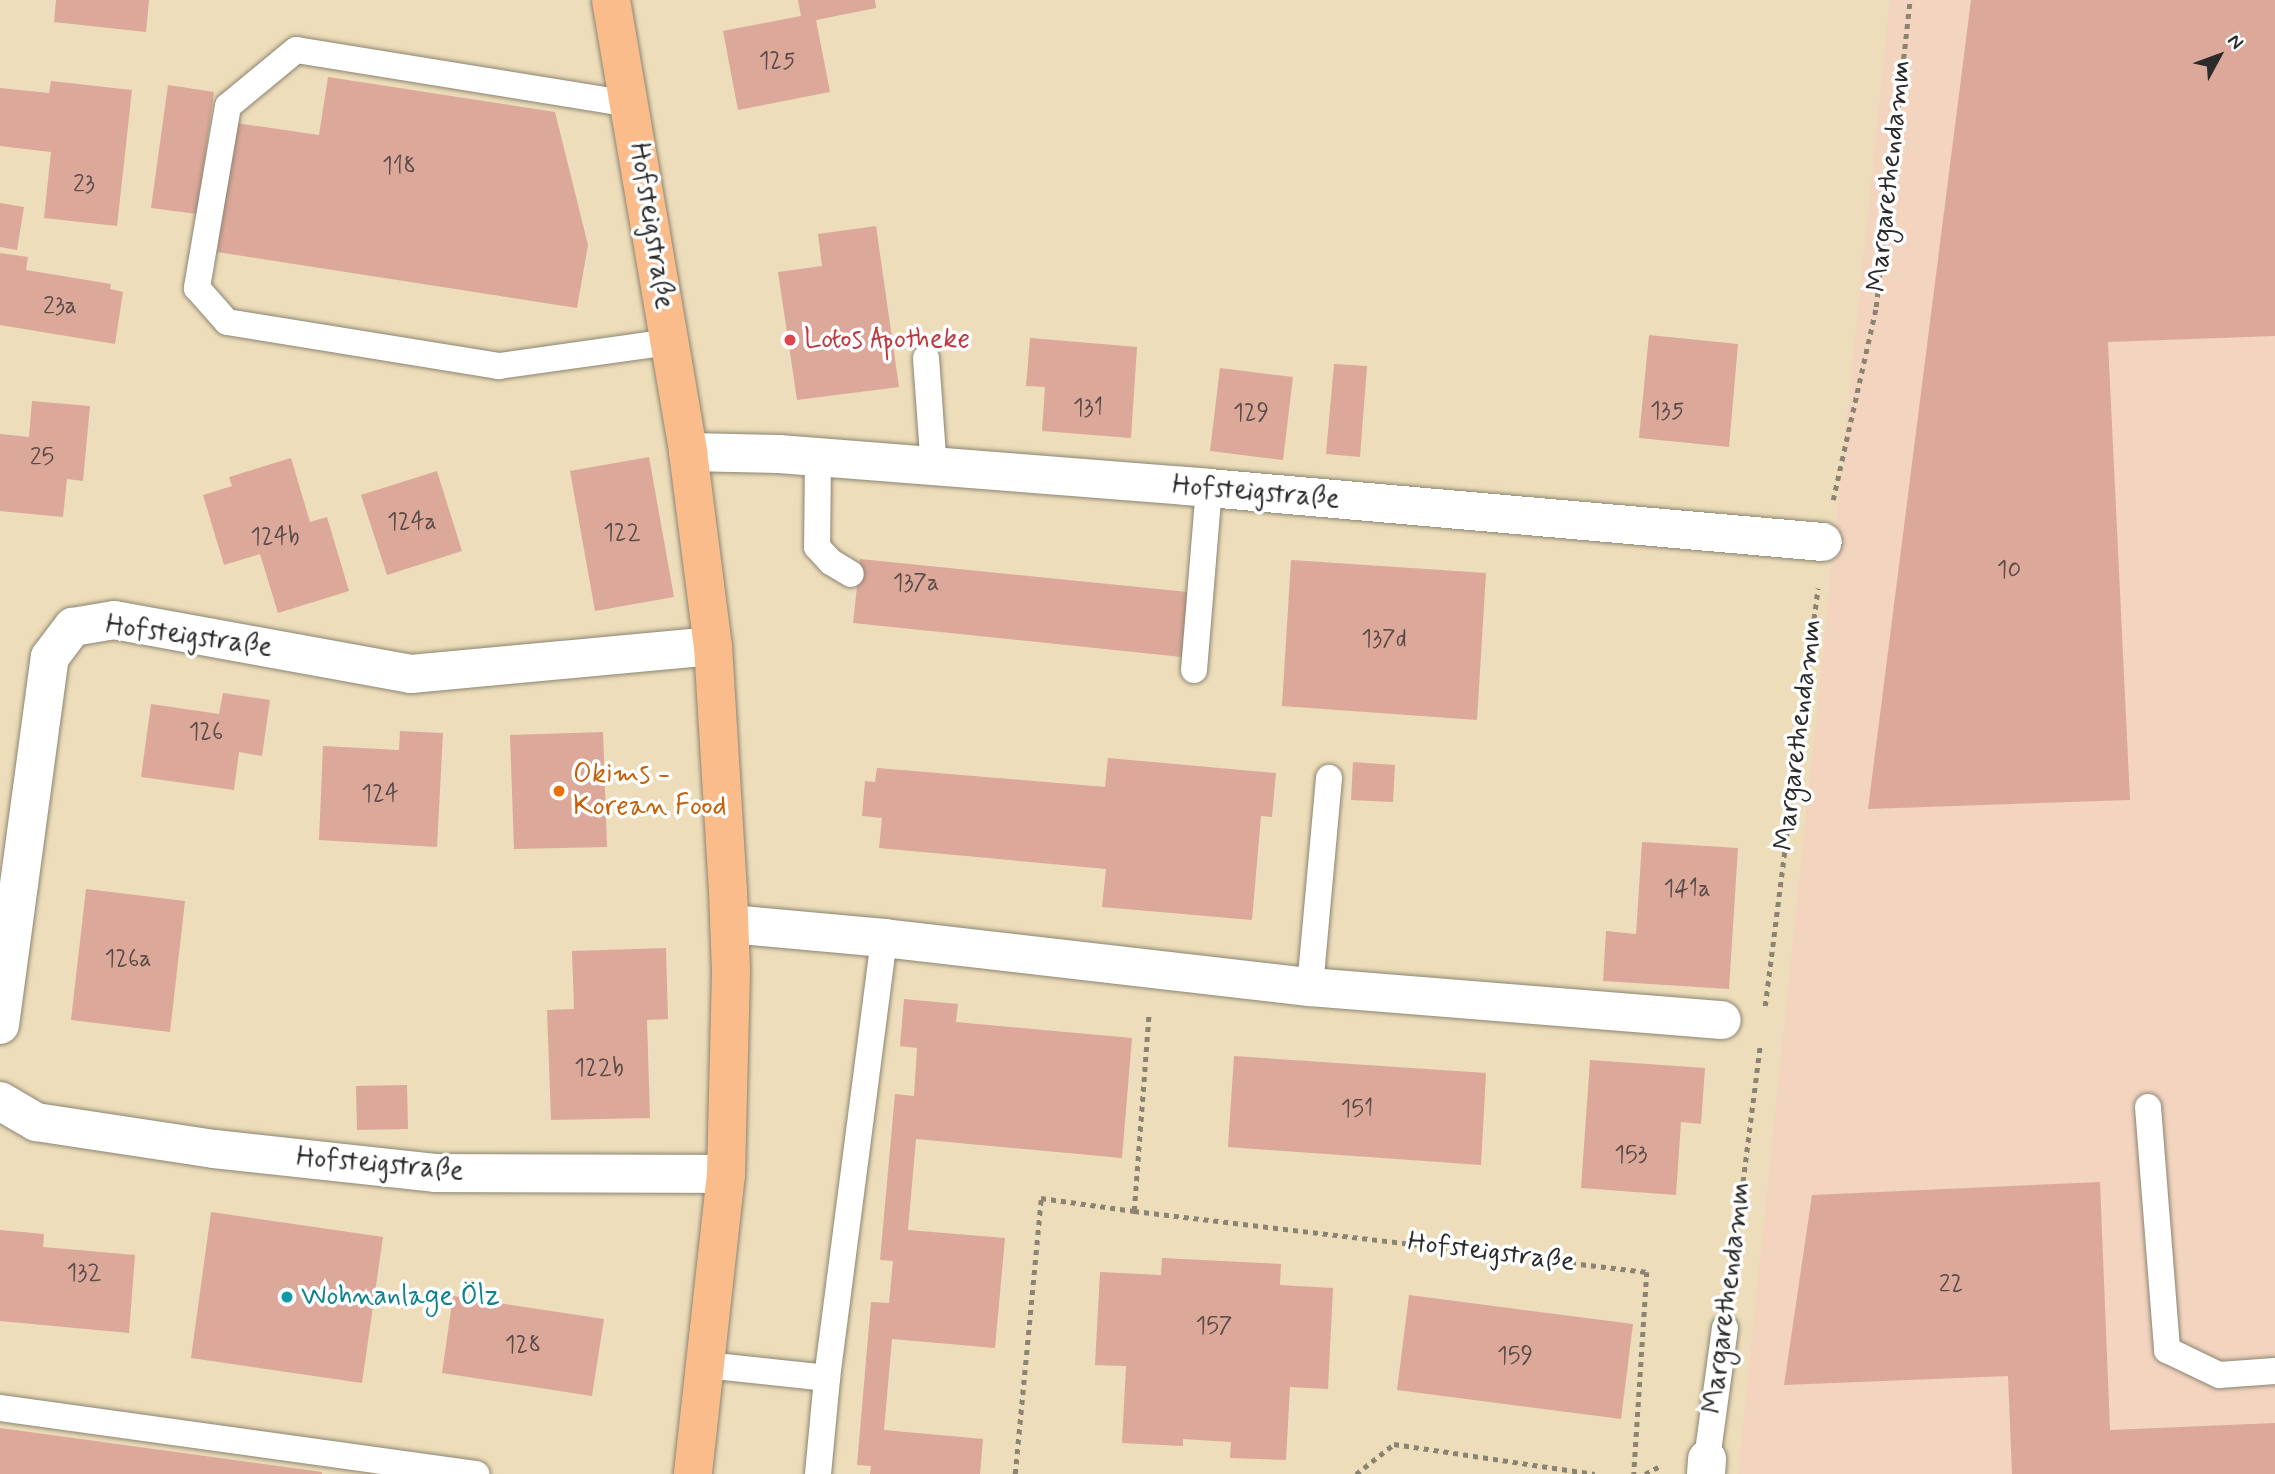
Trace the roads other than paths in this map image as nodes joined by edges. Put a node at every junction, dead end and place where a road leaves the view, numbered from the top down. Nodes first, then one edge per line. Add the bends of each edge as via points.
1 (611, 0) edge
2 (630, 104) junction
3 (670, 342) junction
4 (926, 358) dead end
5 (688, 452) junction
6 (818, 458) junction
7 (934, 468) junction
8 (1209, 488) junction
9 (1823, 542) road end
10 (851, 574) dead end
11 (713, 646) junction
12 (1194, 670) dead end
13 (1329, 778) dead end
14 (730, 924) junction
15 (884, 938) junction
16 (1310, 987) junction
17 (1722, 1020) dead end
18 (0, 1026) edge
19 (0, 1101) edge
20 (2148, 1107) dead end
21 (726, 1174) junction
22 (1725, 1328) road end
23 (706, 1365) junction
24 (2275, 1371) edge
25 (827, 1378) junction
26 (0, 1408) edge
27 (1706, 1467) edge
28 (476, 1474) edge
29 (693, 1474) edge
30 (818, 1474) edge

1 - 2 main road, Hofsteigstraße
2 - 3 main road, Hofsteigstraße
2 - 3 lane via 296,50 228,106 197,288 227,322 499,366
3 - 5 main road, Hofsteigstraße
4 - 7 lane
5 - 6 street, Hofsteigstraße
5 - 11 main road, Hofsteigstraße
6 - 7 street, Hofsteigstraße
6 - 10 lane via 817,547
7 - 8 street, Hofsteigstraße
8 - 9 street, Hofsteigstraße
8 - 12 lane
11 - 14 main road, Hofsteigstraße
11 - 18 street, Hofsteigstraße via 411,674 114,620 73,626 50,657
13 - 16 lane
14 - 15 street
14 - 21 main road, Hofsteigstraße
15 - 16 street
15 - 25 lane
16 - 17 street
19 - 21 street, Hofsteigstraße via 36,1122 214,1149 435,1173
20 - 24 lane via 2167,1350 2219,1375
21 - 23 main road, Hofsteigstraße
22 - 27 lane, Margarethendamm
23 - 25 lane
23 - 29 main road, Hofsteigstraße
25 - 30 lane
26 - 28 lane

